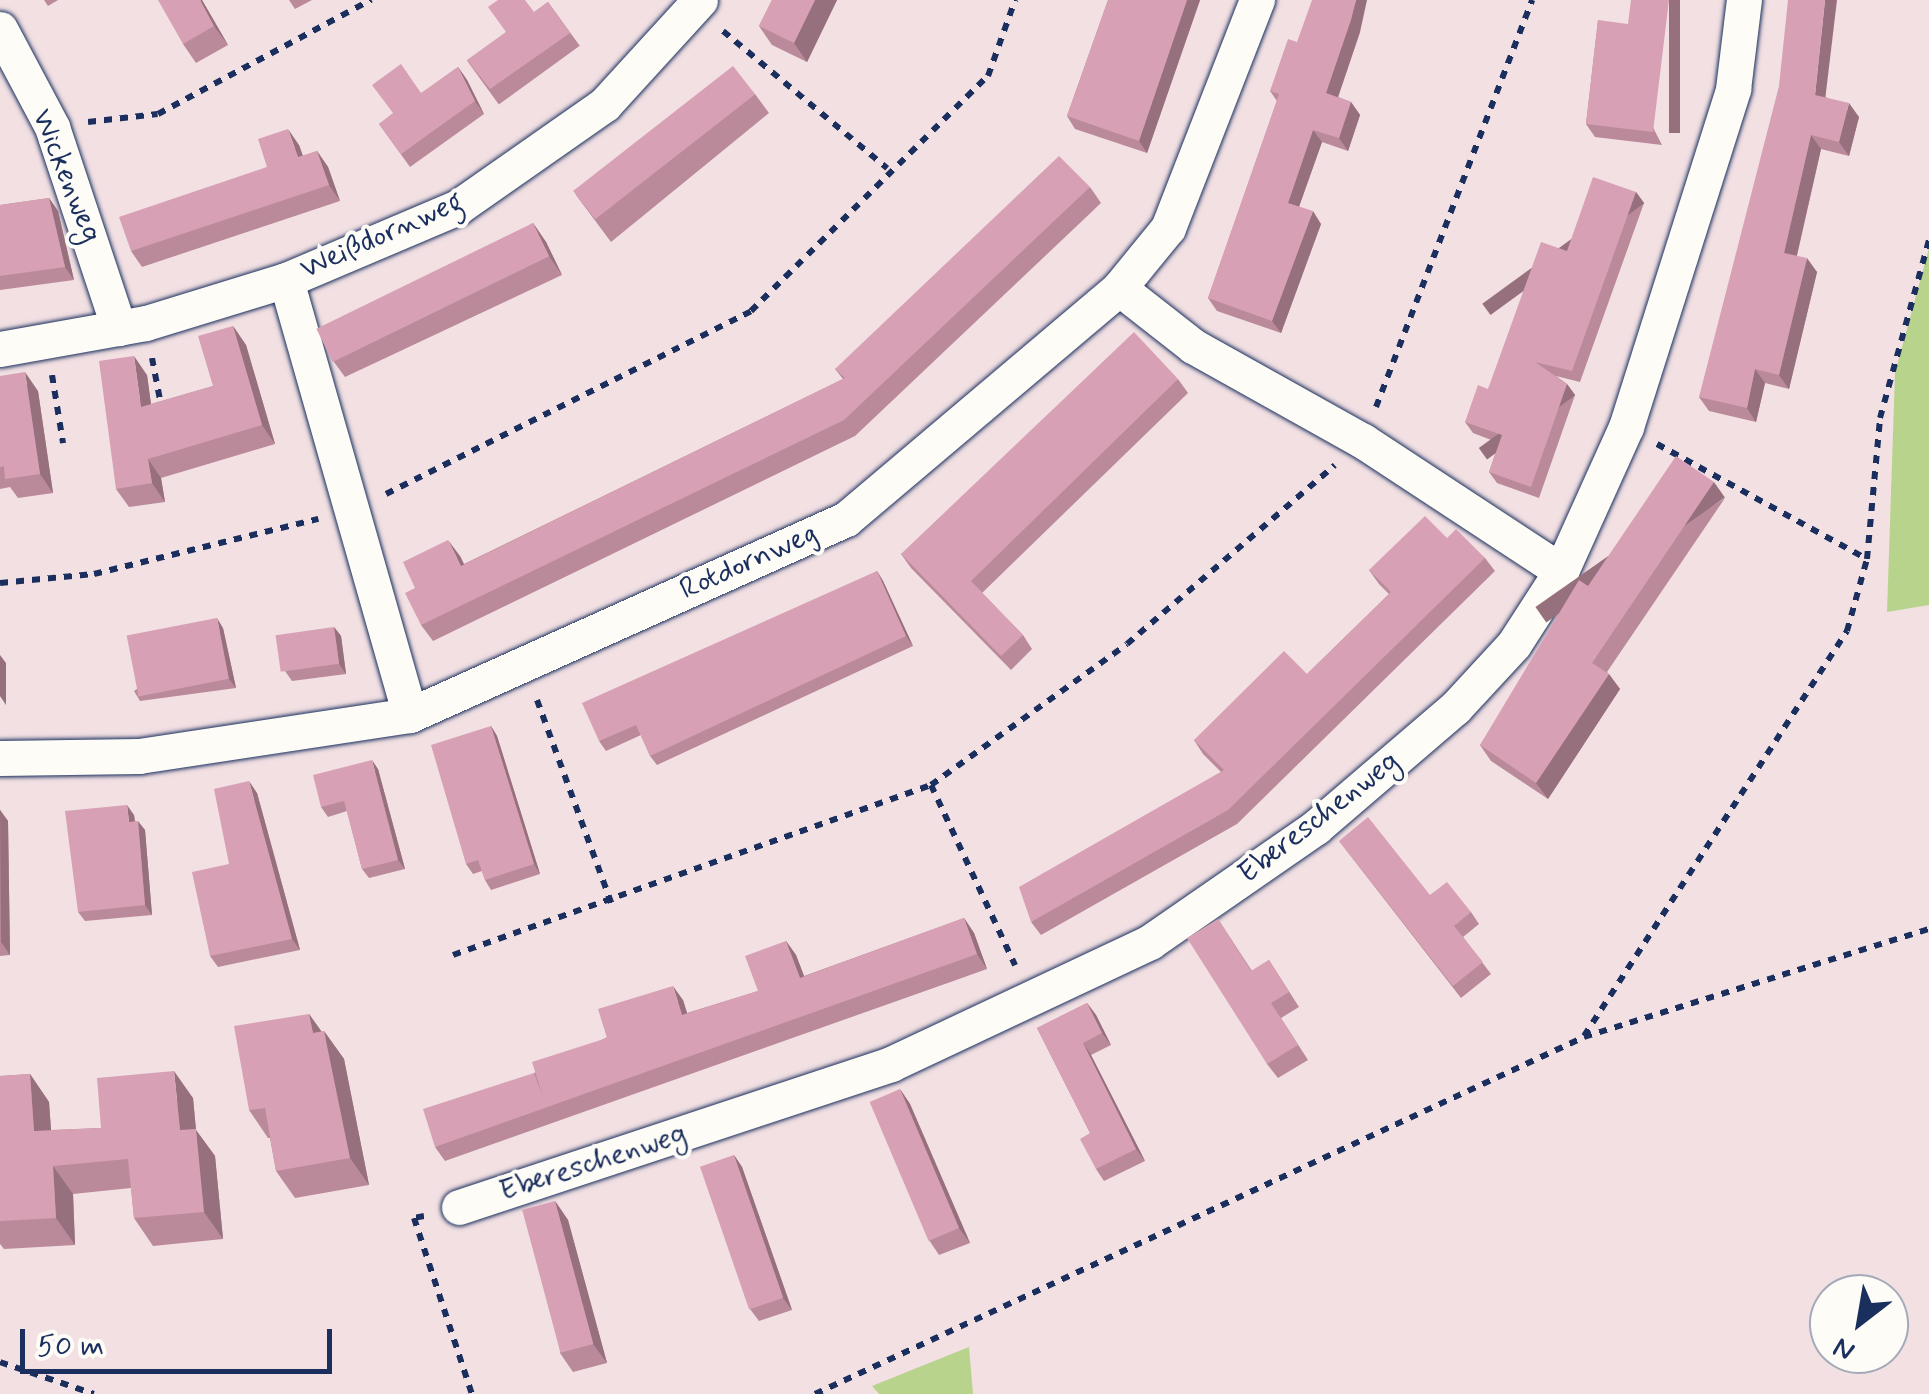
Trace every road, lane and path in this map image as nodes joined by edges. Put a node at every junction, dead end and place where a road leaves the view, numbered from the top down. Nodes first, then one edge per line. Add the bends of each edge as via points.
1 (370, 0) edge
2 (1016, 0) edge
3 (1257, 0) edge
4 (1532, 0) edge
5 (1744, 0) edge
6 (696, 3) edge
7 (0, 28) edge
8 (52, 128) junction
9 (887, 168) junction
10 (1929, 240) edge
11 (286, 280) junction
12 (1119, 288) junction
13 (133, 325) junction
14 (46, 344) junction
15 (0, 350) edge
16 (164, 421) edge
17 (1626, 427) junction
18 (1363, 441) junction
19 (64, 443) dead end
20 (352, 511) junction
21 (1866, 559) junction
22 (1561, 571) junction
23 (0, 583) edge
24 (523, 662) junction
25 (410, 715) junction
26 (0, 758) edge
27 (931, 785) junction
28 (612, 905) junction
29 (1929, 929) edge
30 (453, 955) dead end
31 (1030, 998) junction
32 (1584, 1037) junction
33 (459, 1207) dead end
34 (414, 1218) dead end
35 (0, 1362) edge
36 (94, 1394) edge
37 (472, 1394) edge
38 (815, 1394) edge

1 - 8 path via 158,114
2 - 9 path via 988,76
3 - 12 street, Rotdornweg via 1168,228
4 - 18 path
5 - 17 street, Ebereschenweg via 1734,89
6 - 9 path
6 - 11 street, Weißdornweg via 604,104 458,207
7 - 8 street, Wickenweg
8 - 13 street, Wickenweg
9 - 20 path via 751,311
10 - 21 path via 1880,418
11 - 13 street, Weißdornweg
11 - 20 street
12 - 18 street via 1194,346
12 - 24 street, Rotdornweg via 846,519
13 - 14 street, Weißdornweg
13 - 16 path
14 - 15 street, Weißdornweg
14 - 19 path
17 - 21 path
17 - 22 street, Ebereschenweg
18 - 22 street
18 - 27 path via 1127,644
20 - 23 path via 94,574
20 - 25 street
21 - 32 path via 1846,631
22 - 31 street, Ebereschenweg via 1514,644 1455,708 1316,828 1150,942
24 - 25 street, Rotdornweg
24 - 28 path
25 - 26 street, Rotdornweg via 139,756
27 - 28 path
27 - 31 path
28 - 30 path
29 - 32 path
31 - 33 street, Ebereschenweg via 891,1064
32 - 38 path
34 - 37 path
35 - 36 path

